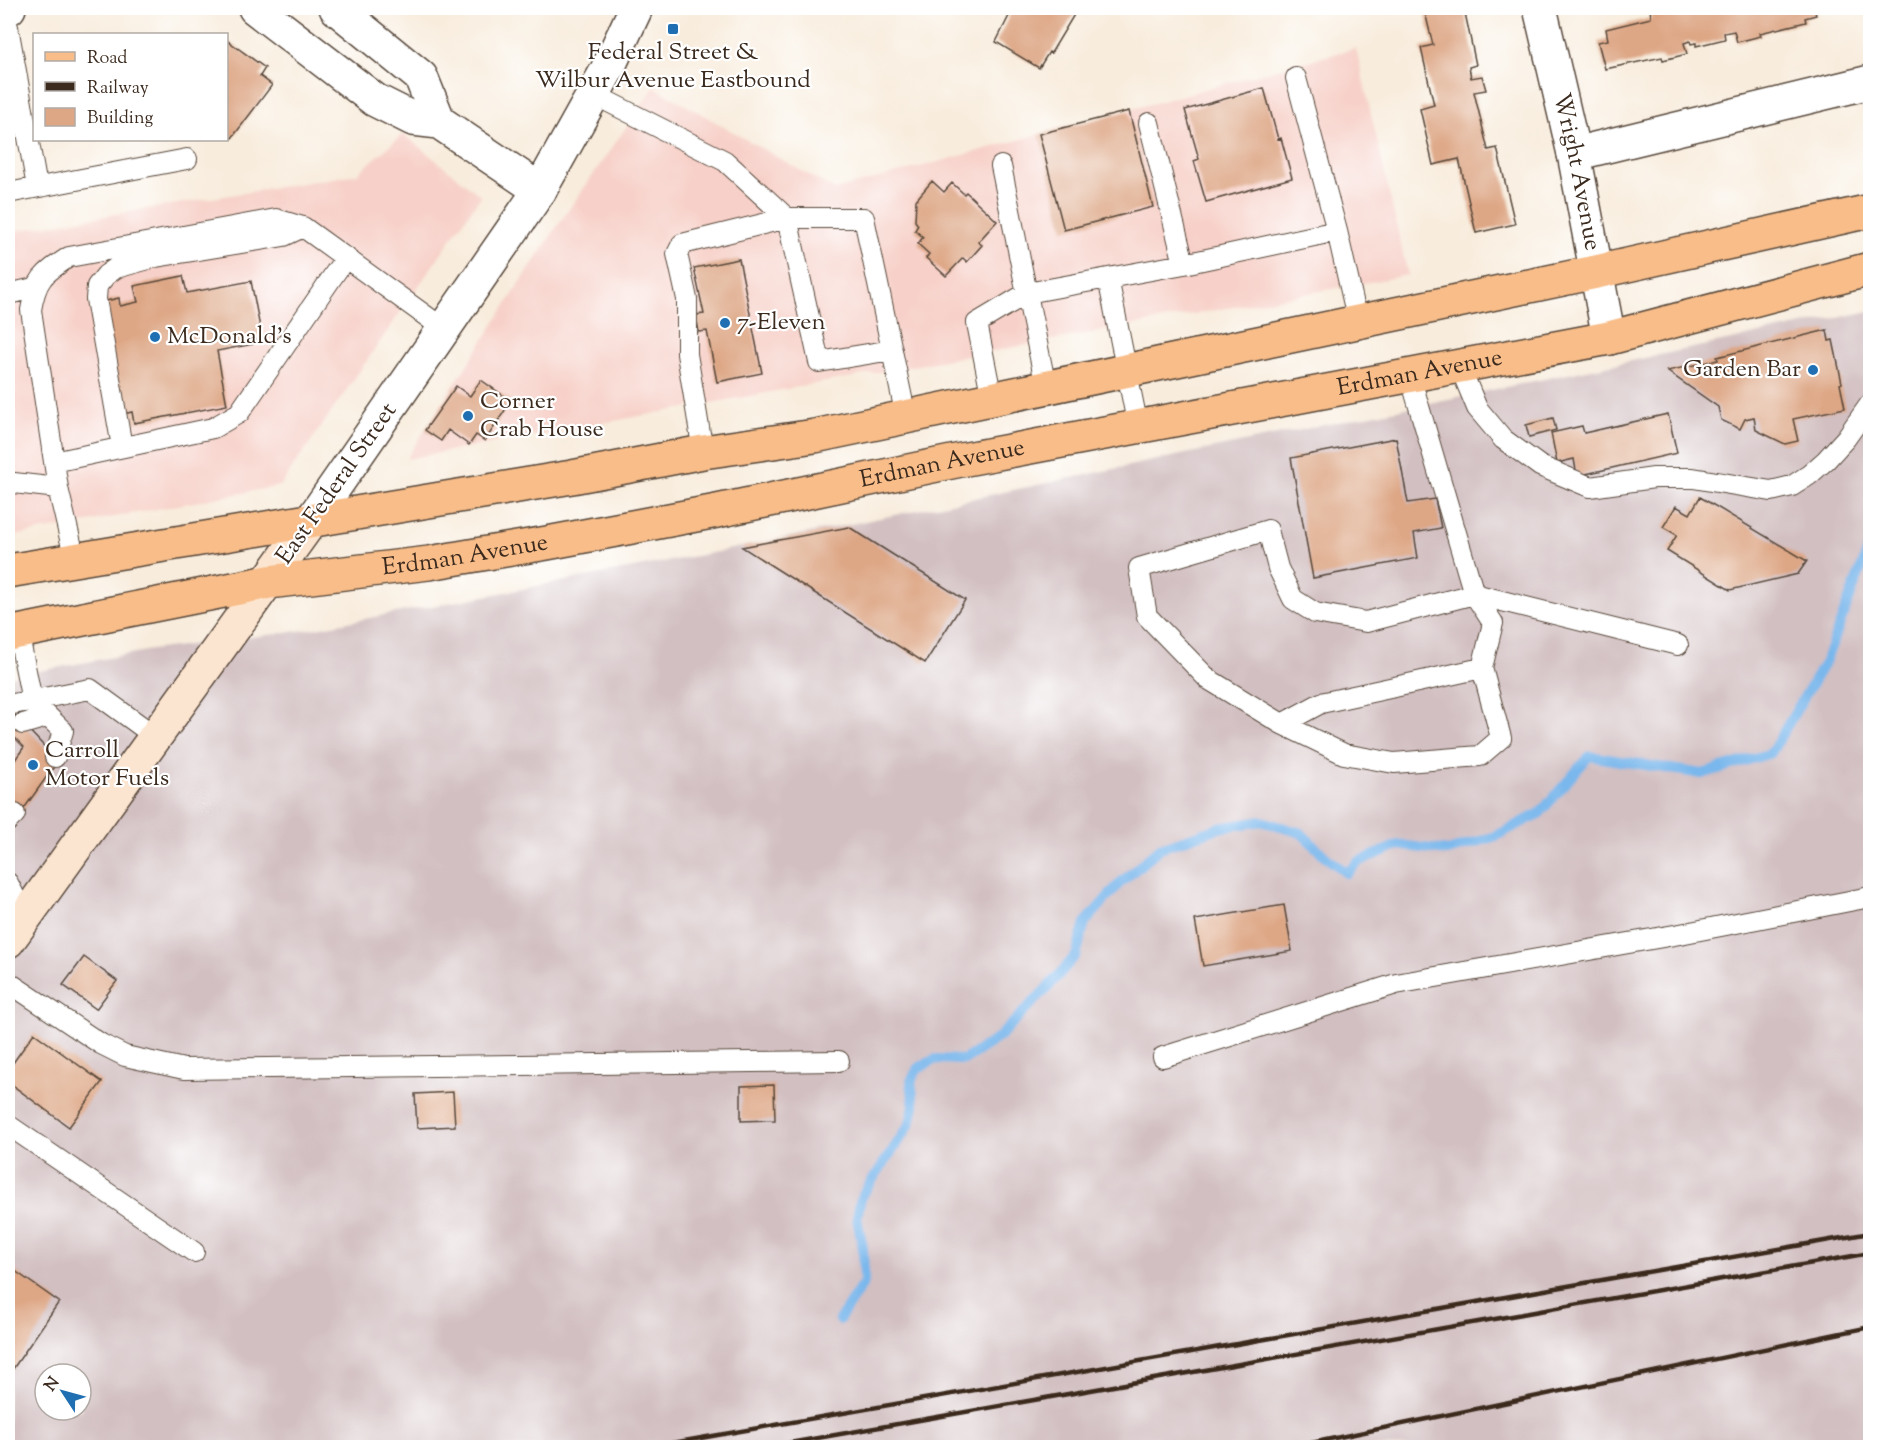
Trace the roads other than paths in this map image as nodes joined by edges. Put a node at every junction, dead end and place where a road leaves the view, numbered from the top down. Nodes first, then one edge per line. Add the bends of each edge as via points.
1 (255, 8) edge
2 (336, 8) edge
3 (636, 8) edge
4 (1540, 8) edge
5 (8, 27) edge
6 (1296, 78) dead end
7 (1870, 82) edge
8 (593, 94) junction
9 (439, 122) junction
10 (1149, 123) dead end
11 (1574, 154) junction
12 (187, 159) dead end
13 (1001, 166) dead end
14 (37, 187) junction
15 (540, 190) junction
16 (8, 193) edge
17 (1870, 211) edge
18 (787, 218) junction
19 (303, 227) junction
20 (1337, 231) junction
21 (346, 257) junction
22 (1184, 264) junction
23 (1870, 269) edge
24 (1596, 272) junction
25 (1108, 278) junction
26 (34, 288) junction
27 (1027, 293) junction
28 (8, 294) edge
29 (1358, 322) junction
30 (444, 329) junction
31 (1609, 338) junction
32 (892, 350) junction
33 (1460, 367) junction
34 (1126, 370) junction
35 (1410, 376) junction
36 (1046, 387) junction
37 (992, 399) junction
38 (1870, 404) edge
39 (906, 417) junction
40 (1138, 427) junction
41 (122, 447) junction
42 (703, 452) junction
43 (54, 462) junction
44 (8, 484) edge
45 (58, 488) junction
46 (311, 520) junction
47 (75, 560) junction
48 (8, 571) edge
49 (269, 582) junction
50 (1474, 594) junction
51 (13, 633) edge
52 (1678, 645) dead end
53 (1482, 668) junction
54 (32, 701) junction
55 (8, 705) edge
56 (47, 717) junction
57 (23, 724) dead end
58 (1282, 724) junction
59 (156, 737) junction
60 (48, 750) dead end
61 (8, 883) edge
62 (1870, 897) edge
63 (16, 929) edge
64 (8, 982) edge
65 (1163, 1057) dead end
66 (839, 1061) dead end
67 (8, 1125) edge
68 (194, 1252) dead end

1 - 9 street via 375,100 413,119
2 - 9 street via 421,76
3 - 8 street, East Federal Street
4 - 11 street, Wright Avenue
5 - 14 lane
6 - 20 lane
7 - 11 street
8 - 15 street, East Federal Street
8 - 18 lane via 725,162
9 - 15 street
10 - 22 lane
11 - 24 street, Wright Avenue
12 - 14 lane
13 - 27 lane
14 - 16 lane
15 - 30 street, East Federal Street
17 - 24 main road
18 - 32 lane via 864,218
18 - 32 lane via 819,362
18 - 42 lane via 682,244 677,254 687,299 687,354
19 - 21 lane
19 - 26 lane via 276,219 69,258 48,270
19 - 41 lane via 284,236 156,257 116,268 106,275 97,286 96,299
20 - 22 lane
20 - 29 lane
21 - 30 lane
21 - 41 lane via 239,413 213,428
22 - 25 lane
23 - 31 main road, Erdman Avenue
24 - 29 main road
24 - 31 street, Wright Avenue
25 - 27 lane
25 - 34 lane
26 - 28 lane
26 - 43 lane via 31,310
27 - 36 lane
27 - 37 lane via 977,323
29 - 34 main road
30 - 46 street, East Federal Street
31 - 33 main road, Erdman Avenue
32 - 39 lane
33 - 35 main road, Erdman Avenue
33 - 38 lane via 1477,408 1503,439 1540,466 1590,487 1654,478 1693,478 1771,491 1792,486 1826,460
34 - 36 main road
34 - 40 lane
35 - 40 main road, Erdman Avenue
35 - 50 lane
36 - 37 main road
37 - 39 main road
39 - 42 main road via 815,436
40 - 49 main road, Erdman Avenue via 547,543 429,563
41 - 43 lane
42 - 46 main road
43 - 45 lane
44 - 45 lane
45 - 47 lane
46 - 47 main road
46 - 49 street, East Federal Street
47 - 48 main road
49 - 51 main road, Erdman Avenue
49 - 59 street, East Federal Street
50 - 52 lane
50 - 53 lane via 1493,624
50 - 58 lane via 1366,622 1315,613 1293,599 1278,568 1268,530 1139,568 1147,616 1208,679
51 - 54 lane
53 - 58 lane via 1321,703
53 - 58 lane via 1501,738 1480,756 1394,763 1344,754
54 - 55 lane
54 - 56 lane
54 - 59 lane via 90,689
56 - 57 lane
56 - 60 lane via 63,731
59 - 63 street, East Federal Street
61 - 63 lane
62 - 65 lane via 1396,984
64 - 66 lane via 125,1056 184,1069
67 - 68 lane

